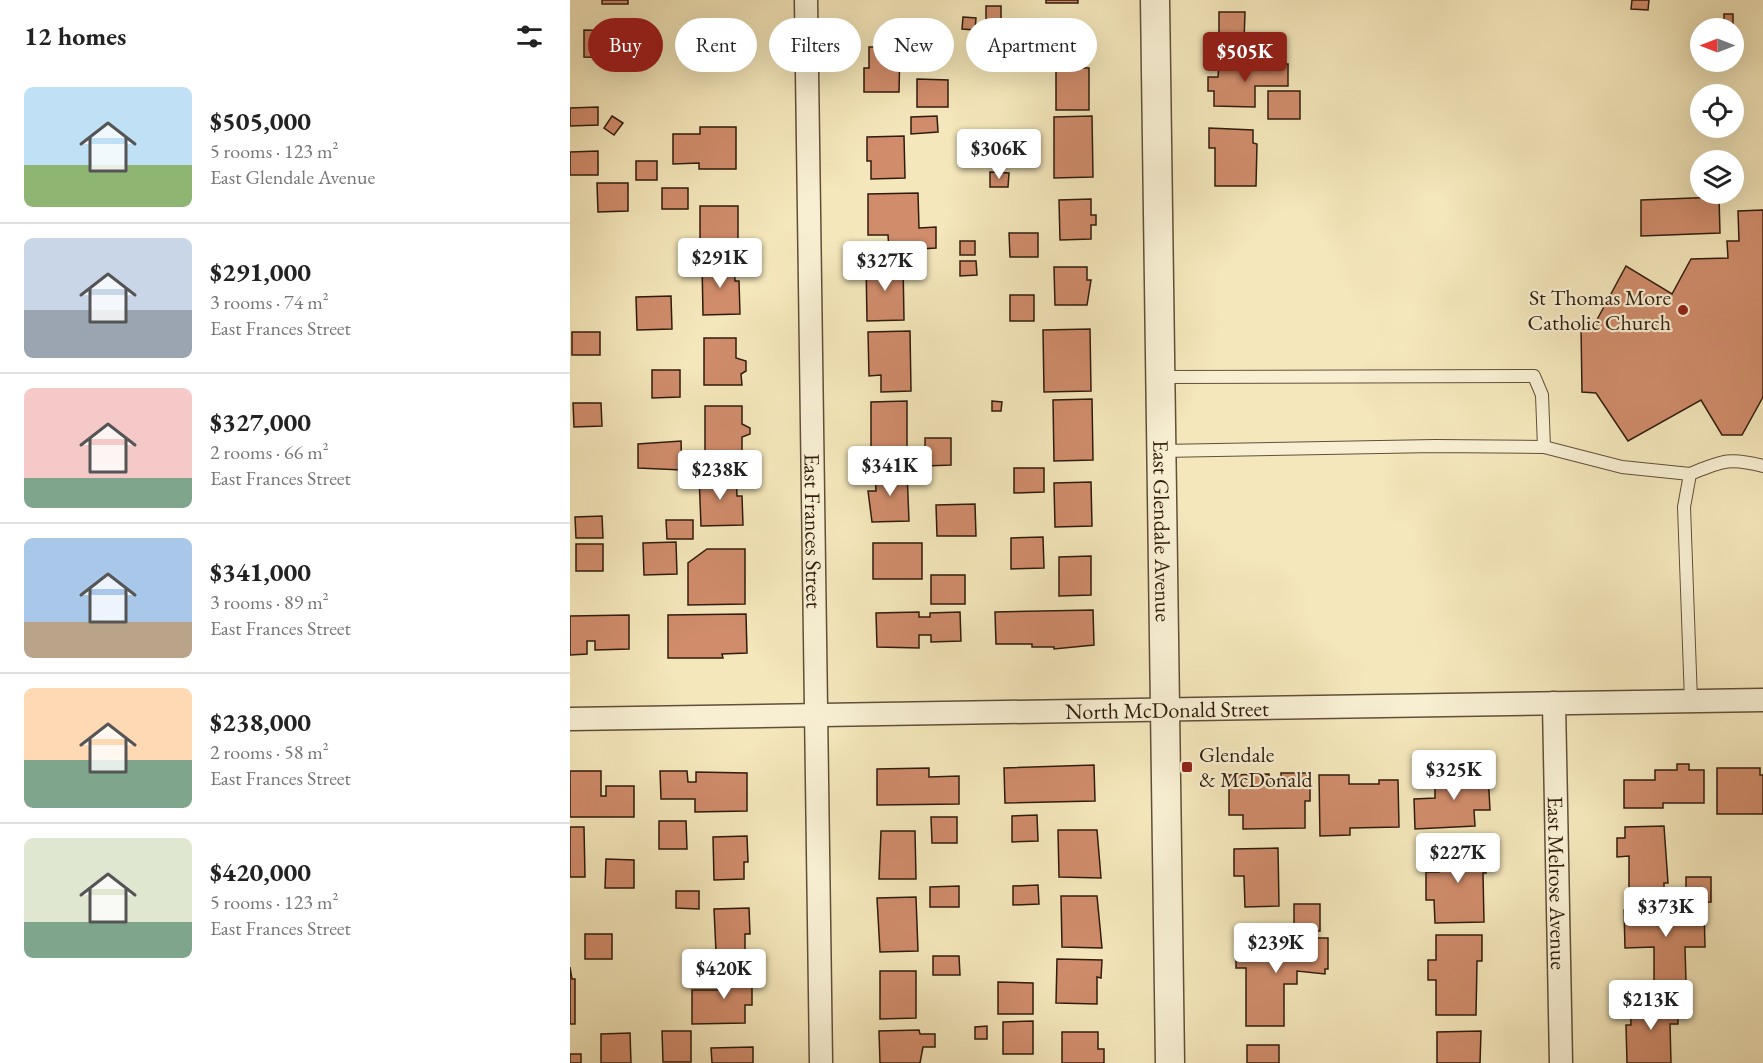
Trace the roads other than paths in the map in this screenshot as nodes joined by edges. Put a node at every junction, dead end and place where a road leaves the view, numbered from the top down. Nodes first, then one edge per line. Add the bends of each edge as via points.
1 (806, 0) edge
2 (1155, 0) edge
3 (1161, 377) junction
4 (1544, 447) junction
5 (1161, 451) junction
6 (1763, 466) edge
7 (1690, 474) junction
8 (1763, 700) edge
9 (1691, 701) junction
10 (1554, 703) junction
11 (1166, 710) junction
12 (816, 715) junction
13 (570, 719) edge
14 (821, 1063) edge
15 (1170, 1063) edge
16 (1561, 1063) edge

1 - 12 street, East Frances Street
2 - 3 street, East Glendale Avenue
3 - 4 lane via 1533,376 1542,396
3 - 5 street, East Glendale Avenue
4 - 5 lane
4 - 7 lane via 1622,468
5 - 11 street, East Glendale Avenue
6 - 7 lane via 1726,460
7 - 9 lane via 1684,507
8 - 9 street, North McDonald Street
9 - 10 street, North McDonald Street
10 - 11 street, North McDonald Street
10 - 16 street, East Melrose Avenue
11 - 12 street, North McDonald Street
11 - 15 street, East Glendale Avenue
12 - 13 street, North McDonald Street
12 - 14 street, East Frances Street

